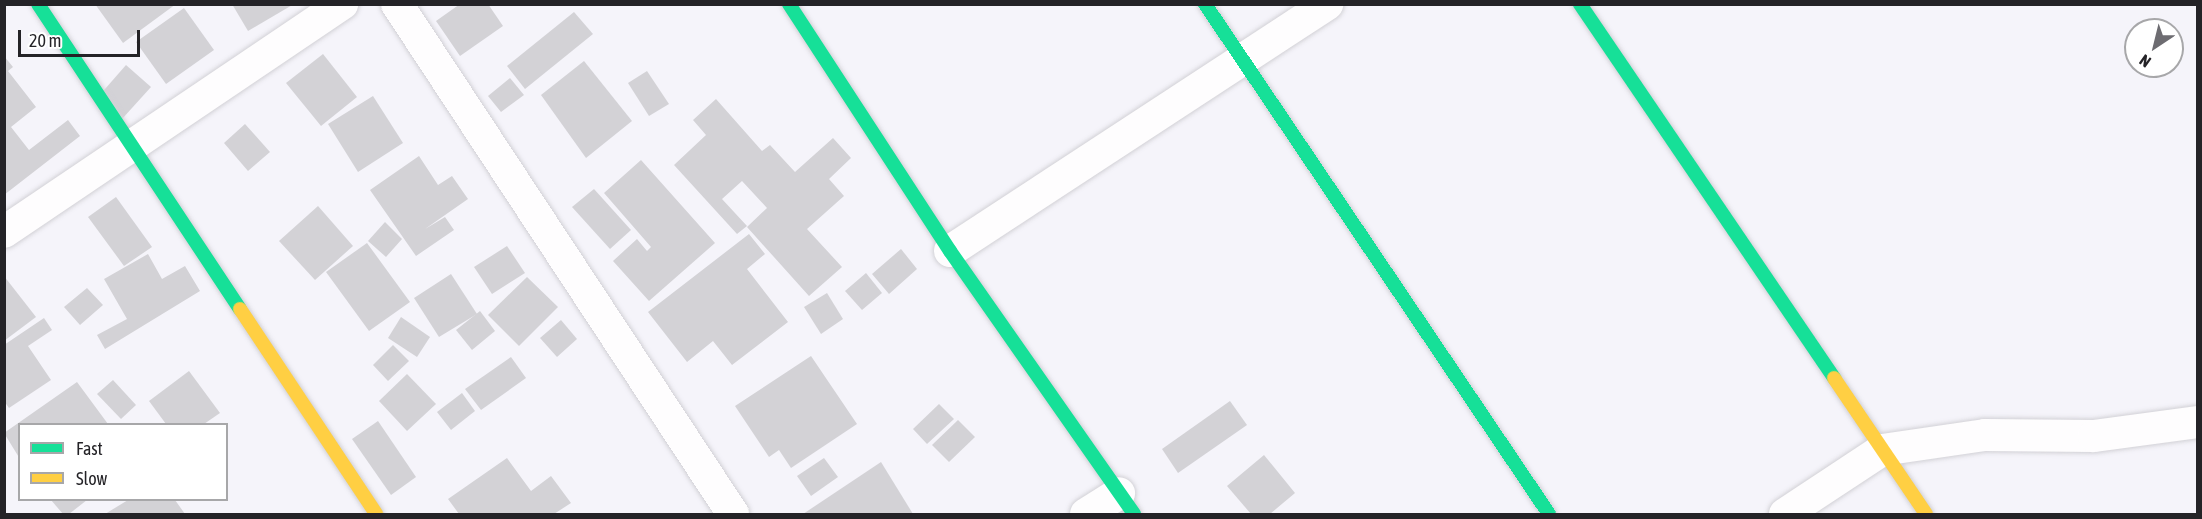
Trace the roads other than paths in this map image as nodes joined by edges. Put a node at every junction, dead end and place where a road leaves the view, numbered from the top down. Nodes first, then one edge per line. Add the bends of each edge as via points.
1 (38, 4) edge
2 (342, 4) edge
3 (397, 4) edge
4 (789, 4) edge
5 (1205, 4) edge
6 (1327, 4) edge
7 (1580, 4) edge
8 (1242, 62) junction
9 (131, 145) junction
10 (4, 232) edge
11 (950, 251) junction
12 (2198, 422) edge
13 (1882, 450) junction
14 (1127, 504) edge
15 (376, 514) edge
16 (734, 514) edge
17 (1086, 514) edge
18 (1549, 514) edge
19 (1785, 514) edge
20 (1926, 514) edge

1 - 9 street
2 - 9 street
3 - 16 street
4 - 11 street
5 - 8 street
6 - 8 street
7 - 13 street
8 - 11 street
8 - 18 street
9 - 10 street
9 - 15 street
11 - 14 street
12 - 13 street via 2094,436 1985,435
13 - 19 street
13 - 20 street
14 - 17 street

